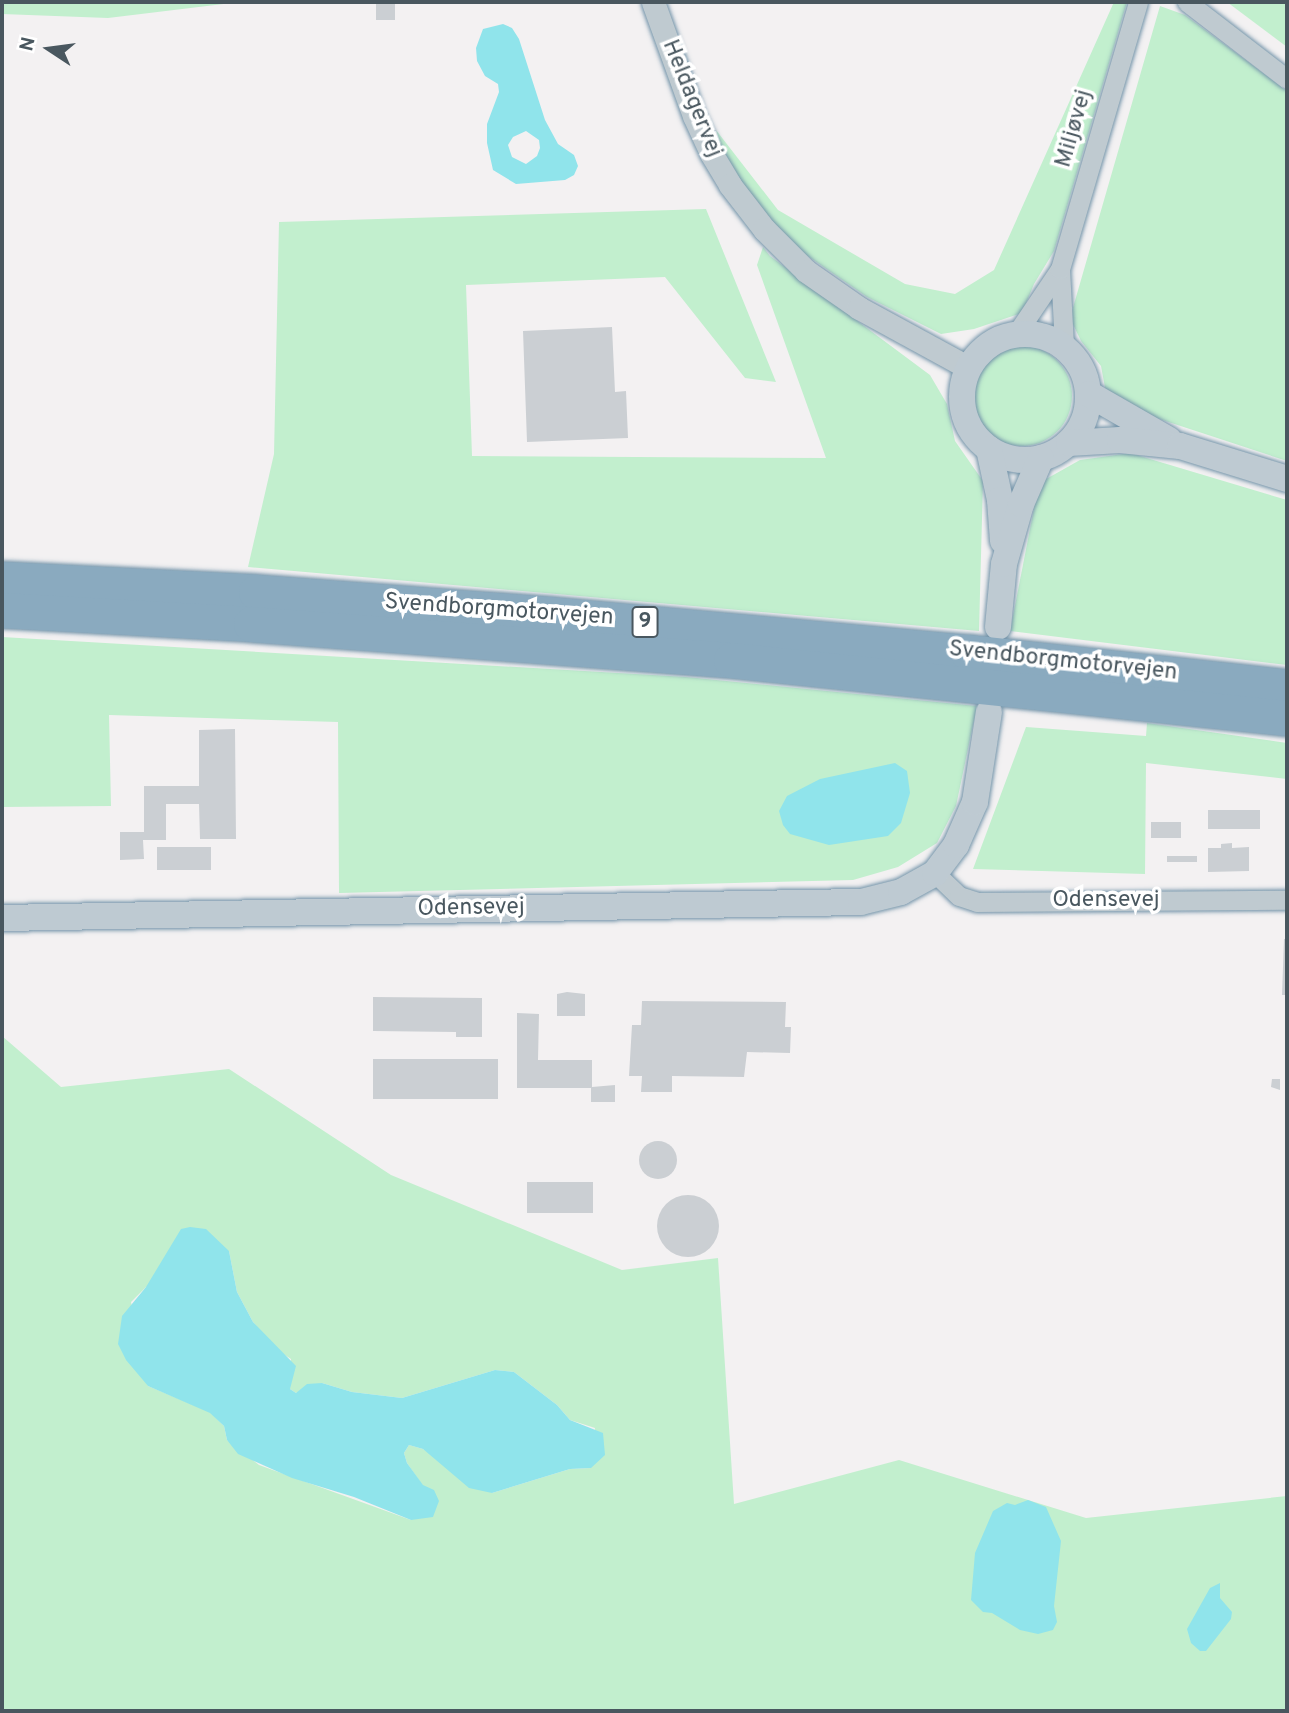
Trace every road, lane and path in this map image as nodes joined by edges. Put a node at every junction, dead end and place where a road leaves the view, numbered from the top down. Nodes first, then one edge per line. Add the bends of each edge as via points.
1 (653, 2) edge
2 (1138, 2) edge
3 (1187, 2) edge
4 (1287, 79) edge
5 (1060, 269) junction
6 (1016, 334) junction
7 (1064, 346) junction
8 (969, 368) junction
9 (1089, 394) junction
10 (1069, 443) junction
11 (1180, 446) junction
12 (989, 449) junction
13 (1041, 458) junction
14 (1287, 480) edge
15 (1004, 564) junction
16 (2, 579) edge
17 (2, 610) edge
18 (998, 626) dead end
19 (1287, 687) edge
20 (989, 712) dead end
21 (1287, 718) edge
22 (935, 873) junction
23 (1287, 900) edge
24 (2, 918) edge

1 - 8 street, Heldagervej via 711,153 764,229 806,271 859,308
2 - 5 street, Miljøvej
3 - 4 street
5 - 6 street, Miljøvej
5 - 7 street, Miljøvej
6 - 7 main road via 1041,335
6 - 8 main road via 988,345
7 - 9 main road via 1081,368
8 - 12 main road via 962,403 967,421
9 - 10 main road via 1080,429
9 - 11 main road
10 - 11 main road via 1120,440
10 - 13 main road
11 - 14 main road
12 - 13 main road via 1014,459
12 - 15 main road via 1000,500
13 - 15 main road via 1021,504
15 - 18 main road
16 - 19 highway, Svendborgmotorvejen / 9 via 548,614 954,650
17 - 21 highway, Svendborgmotorvejen / 9 via 731,660
20 - 22 main road, Odensevej via 975,802 956,845
22 - 23 street, Odensevej via 959,897 977,902
22 - 24 main road, Odensevej via 901,892 829,904

